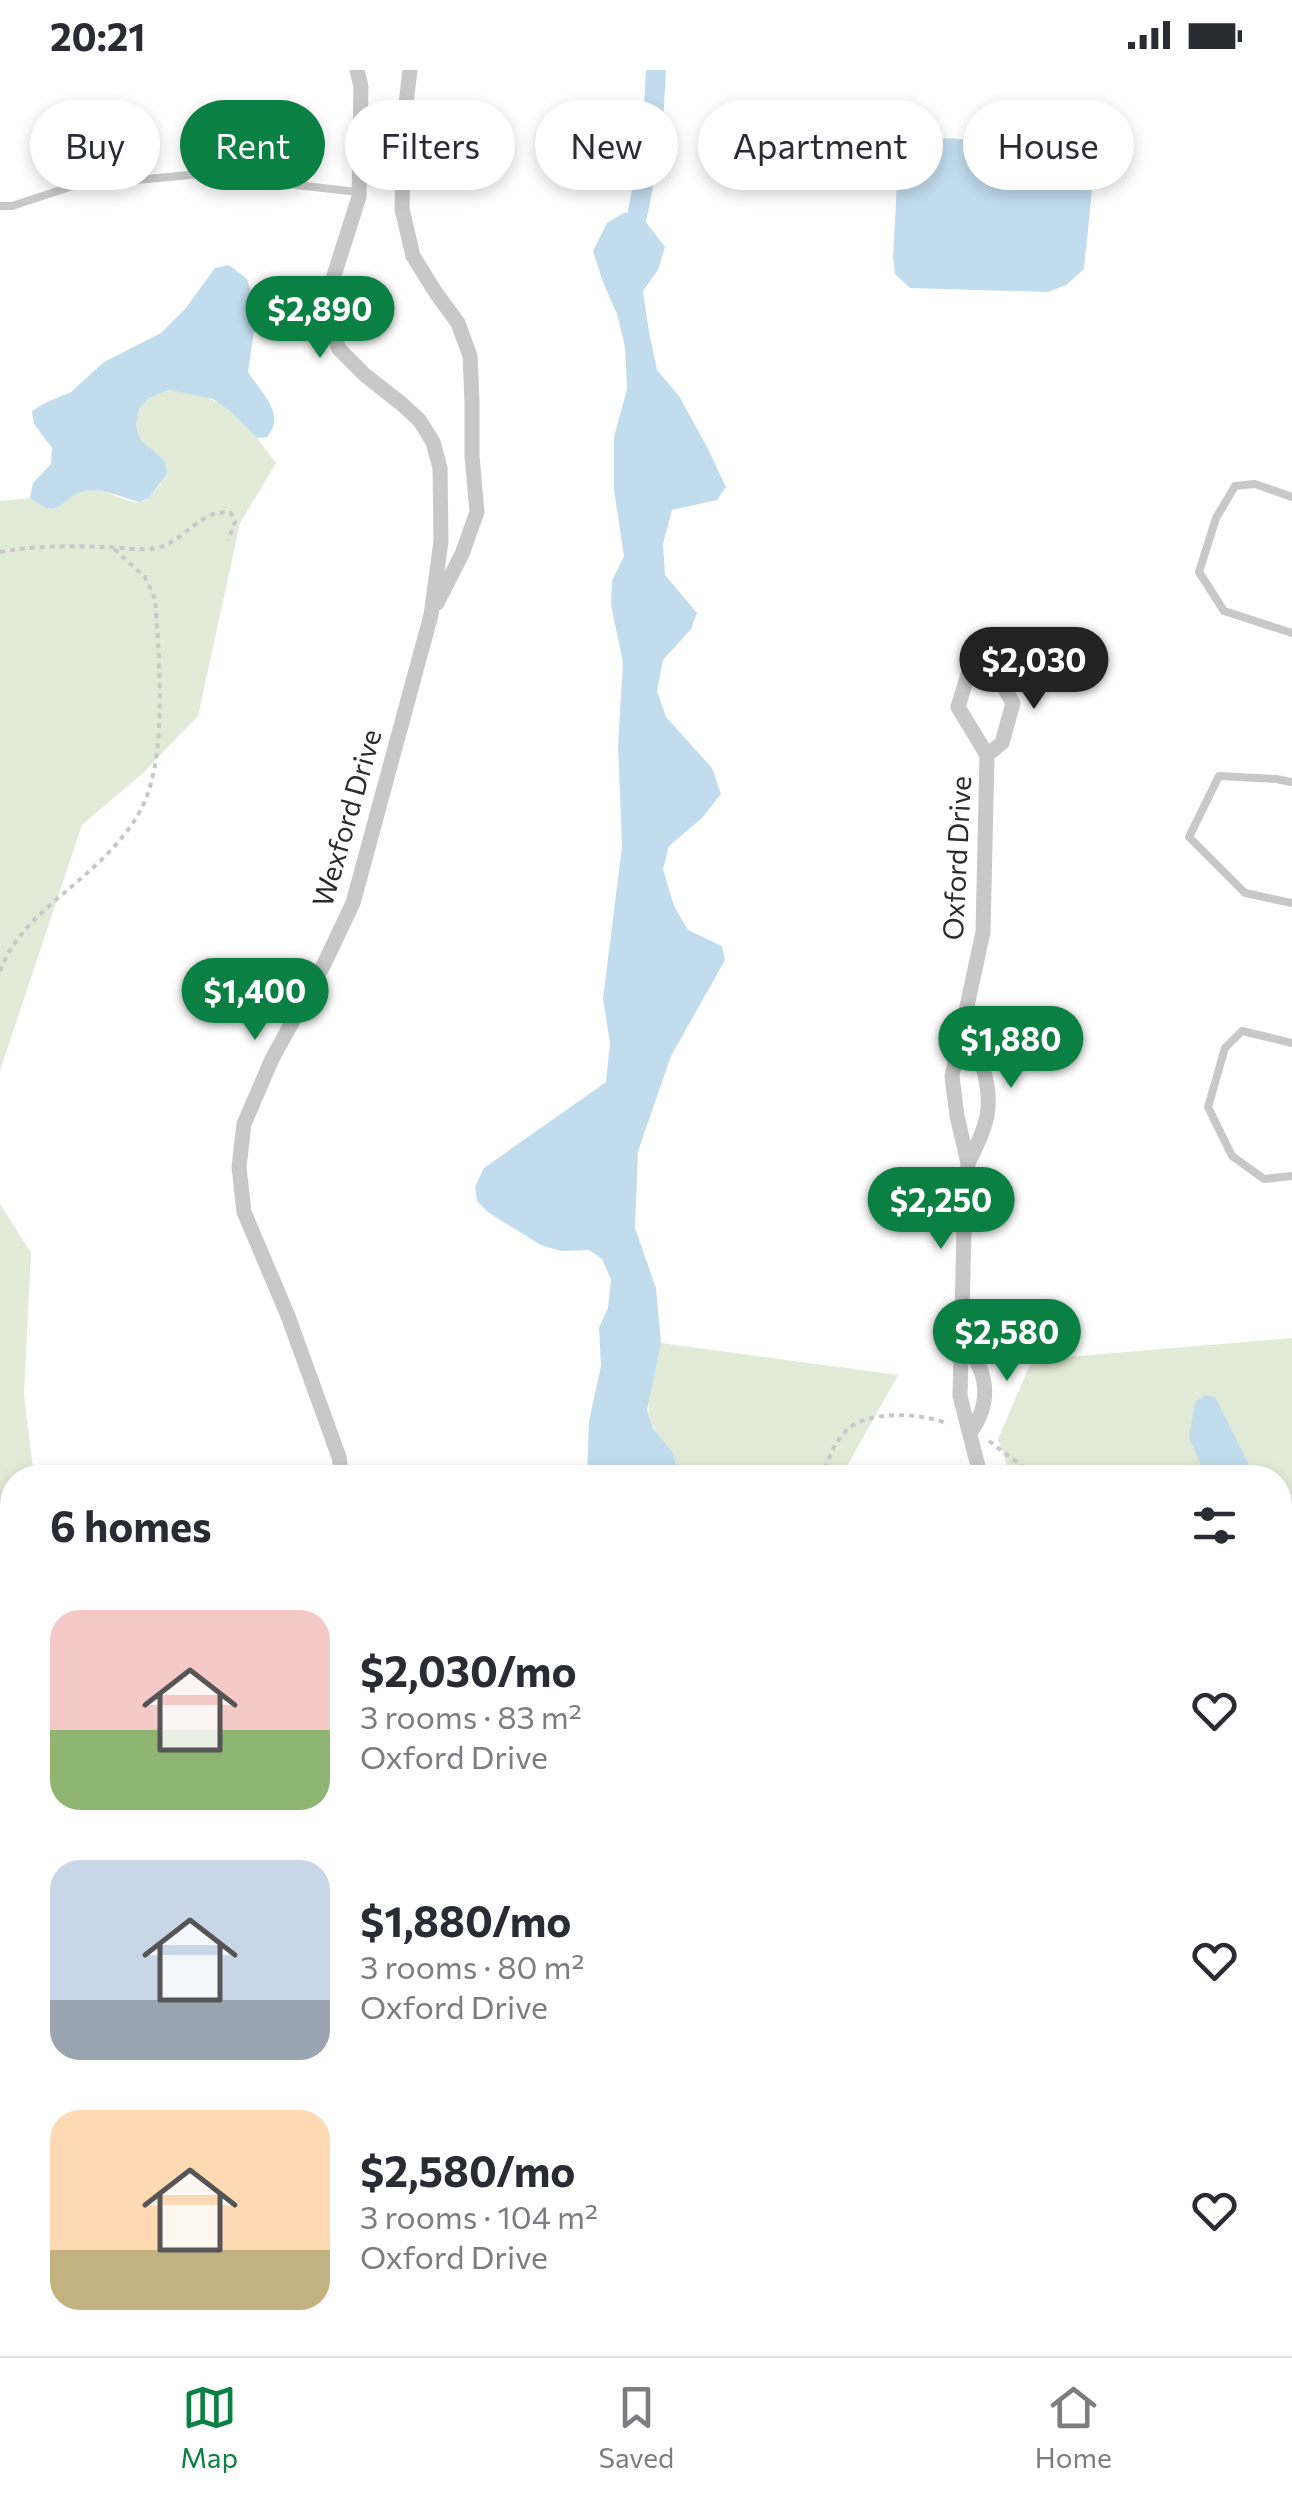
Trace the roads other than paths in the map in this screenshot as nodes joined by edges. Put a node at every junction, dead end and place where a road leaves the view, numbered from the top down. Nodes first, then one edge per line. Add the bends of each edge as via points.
1 (357, 70) edge
2 (410, 70) edge
3 (358, 192) junction
4 (0, 206) edge
5 (1292, 498) edge
6 (431, 615) junction
7 (1292, 633) edge
8 (987, 756) junction
9 (1292, 782) edge
10 (1292, 903) edge
11 (963, 1022) junction
12 (1292, 1043) edge
13 (968, 1163) junction
14 (1292, 1176) edge
15 (962, 1342) junction
16 (970, 1433) junction
17 (340, 1465) edge
18 (978, 1465) edge

1 - 3 street, Wexford Drive
2 - 6 street, Wexford Drive via 402,209 413,256 458,323 470,356 477,512
3 - 4 lane via 200,174 73,186
3 - 6 street, Wexford Drive via 330,288 332,330 339,348 420,421 432,442 442,491
5 - 7 lane via 1255,484 1235,486 1216,518 1199,572 1224,612
6 - 17 street, Wexford Drive via 353,903 265,1075 244,1124 239,1167 244,1212
8 - 8 street, Oxford Drive via 1002,744 1013,703 988,660 969,671 958,706
8 - 11 street, Oxford Drive via 983,932
9 - 10 lane via 1218,776 1190,837 1245,893
11 - 13 street, Oxford Drive via 952,1076
11 - 13 street, Oxford Drive via 990,1102
12 - 14 lane via 1242,1031 1226,1048 1208,1107 1232,1156 1264,1179
13 - 15 street, Oxford Drive
15 - 16 street, Oxford Drive via 960,1396
15 - 16 street, Oxford Drive via 978,1358 985,1387
16 - 18 street, Oxford Drive

